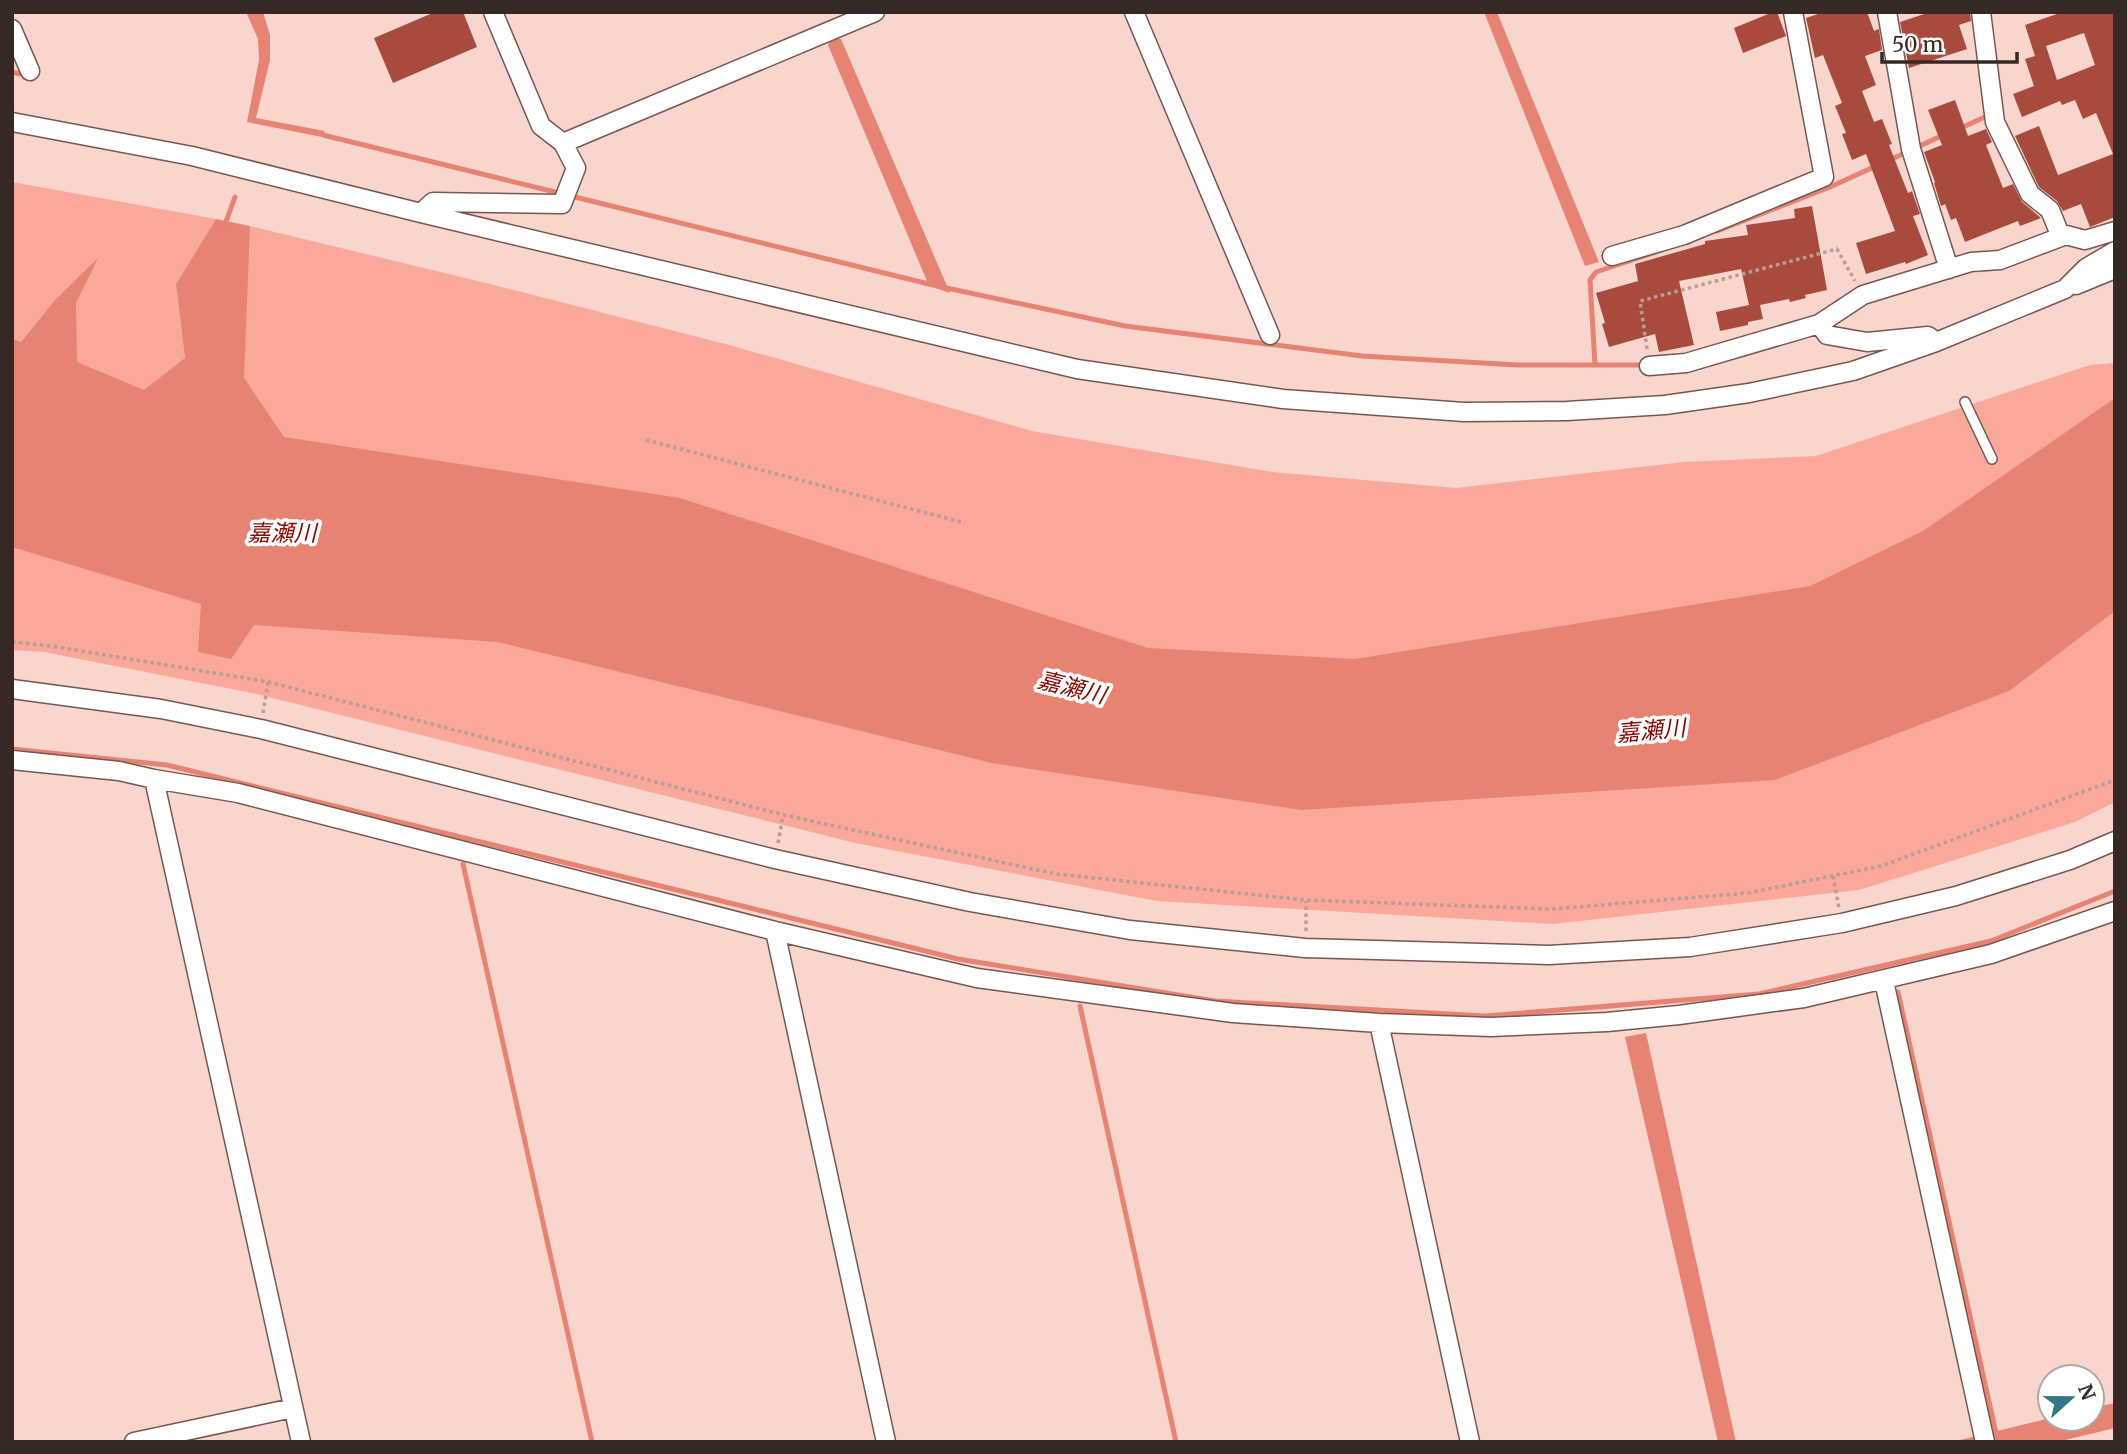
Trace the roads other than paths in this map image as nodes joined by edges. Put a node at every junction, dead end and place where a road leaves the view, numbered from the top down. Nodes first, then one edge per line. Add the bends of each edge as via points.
1 (493, 12) edge
2 (875, 12) edge
3 (1134, 12) edge
4 (1793, 12) edge
5 (1887, 12) edge
6 (1981, 12) edge
7 (12, 29) edge
8 (30, 71) dead end
9 (12, 122) edge
10 (563, 143) junction
11 (421, 213) junction
12 (2115, 231) edge
13 (2061, 237) junction
14 (2115, 251) edge
15 (1612, 256) dead end
16 (2115, 269) edge
17 (1949, 270) junction
18 (2065, 289) junction
19 (1819, 324) junction
20 (1270, 335) dead end
21 (1936, 342) junction
22 (1650, 366) road end
23 (1965, 402) dead end
24 (1992, 459) dead end
25 (12, 689) edge
26 (12, 760) edge
27 (154, 779) junction
28 (2115, 841) edge
29 (2115, 911) edge
30 (775, 931) junction
31 (1884, 981) junction
32 (1379, 1023) junction
33 (293, 1408) junction
34 (1984, 1436) edge
35 (134, 1442) edge
36 (301, 1442) edge
37 (886, 1442) edge
38 (1471, 1442) edge

1 - 10 street via 541,126
2 - 10 street
3 - 20 street
4 - 15 street via 1824,177 1684,235
5 - 17 street via 1910,149
6 - 13 street via 1995,122 2030,194 2050,210
7 - 8 street
9 - 11 street via 192,156
10 - 11 street via 576,168 562,204 433,202
11 - 21 street via 1077,369 1283,399 1464,412 1665,405 1853,371
12 - 13 street via 2085,240
13 - 17 street via 2000,260 1971,262
14 - 18 street via 2086,268
16 - 18 street
17 - 19 street via 1863,295
18 - 21 street
19 - 21 street via 1827,335 1867,342 1928,336
19 - 22 street via 1686,363
23 - 24 lane
25 - 28 street via 161,709 261,729 775,859 970,902 1130,930 1306,948 1549,955 1690,947 1842,923 1956,896
26 - 27 street
27 - 30 street via 238,793
27 - 33 street
29 - 31 street via 1991,954
30 - 32 street via 977,978 1233,1013
30 - 37 street
31 - 32 street via 1804,998 1607,1022 1492,1027
31 - 34 street
32 - 38 street
33 - 35 street
33 - 36 street

